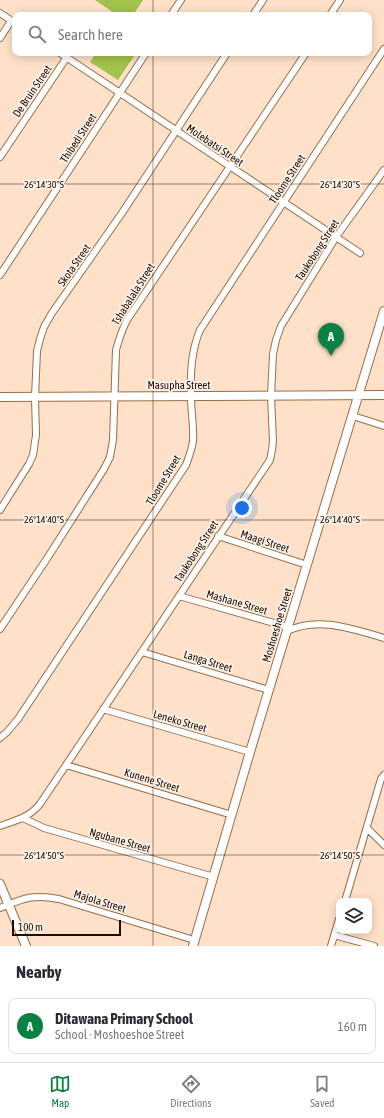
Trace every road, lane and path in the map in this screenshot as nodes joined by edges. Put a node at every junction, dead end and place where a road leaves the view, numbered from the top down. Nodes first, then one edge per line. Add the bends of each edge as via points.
1 (181, 0) edge
2 (263, 0) edge
3 (340, 0) edge
4 (173, 12) edge
5 (255, 12) edge
6 (332, 12) edge
7 (0, 13) edge
8 (12, 21) edge
9 (12, 23) edge
10 (0, 38) edge
11 (384, 49) edge
12 (144, 56) edge
13 (225, 56) edge
14 (304, 56) edge
15 (66, 57) joint
16 (120, 93) junction
17 (176, 130) junction
18 (0, 157) edge
19 (229, 166) junction
20 (384, 170) edge
21 (284, 202) junction
22 (336, 237) junction
23 (360, 253) dead end
24 (0, 275) edge
25 (384, 311) edge
26 (359, 395) junction
27 (384, 395) edge
28 (114, 396) junction
29 (191, 396) junction
30 (271, 396) junction
31 (0, 397) edge
32 (35, 397) junction
33 (353, 416) junction
34 (384, 426) edge
35 (0, 510) edge
36 (218, 536) junction
37 (307, 565) junction
38 (179, 596) junction
39 (0, 629) edge
40 (288, 630) junction
41 (384, 638) edge
42 (142, 652) junction
43 (269, 690) junction
44 (103, 709) junction
45 (0, 738) edge
46 (250, 752) junction
47 (66, 765) junction
48 (384, 775) edge
49 (232, 815) junction
50 (23, 818) junction
51 (0, 826) edge
52 (367, 828) junction
53 (384, 845) edge
54 (214, 877) junction
55 (0, 884) edge
56 (345, 898) edge
57 (8, 904) junction
58 (0, 908) edge
59 (336, 929) edge
60 (334, 935) junction
61 (194, 943) edge
62 (26, 946) edge
63 (331, 946) edge
64 (374, 946) edge

1 - 4 street
2 - 5 street
3 - 6 street
7 - 8 street
9 - 10 street
11 - 21 street, Tloome Street
12 - 16 street, Thibedi Street
13 - 17 street, Skota Street
14 - 19 street, Tshabalala Street
15 - 16 street, Molebatsi Street
15 - 18 street, De Bruin Street
16 - 17 street, Molebatsi Street
16 - 24 street, Thibedi Street
17 - 19 street, Molebatsi Street
17 - 32 street, Skota Street via 44,327 37,351
19 - 21 street, Molebatsi Street
19 - 28 street, Tshabalala Street via 123,328 116,350
20 - 22 street, Taukobong Street
21 - 22 street, Molebatsi Street
21 - 29 street, Tloome Street via 200,330 192,359
22 - 23 street, Molebatsi Street
22 - 30 street, Taukobong Street via 281,326 273,354
25 - 26 street, Moshoeshoe Street
26 - 27 street, Masupha Street
26 - 30 street, Masupha Street
26 - 33 street, Moshoeshoe Street
28 - 29 street, Masupha Street
28 - 32 street, Masupha Street
28 - 39 street, Tshabalala Street via 110,457
29 - 30 street, Masupha Street
29 - 45 street, Tloome Street via 193,441 186,465 18,719
30 - 36 street, Taukobong Street via 271,455
31 - 32 street, Masupha Street
32 - 35 street, Skota Street via 36,435 33,455
33 - 34 street
33 - 37 street, Moshoeshoe Street
36 - 37 street, Maagi Street
36 - 38 street, Taukobong Street
37 - 40 street, Moshoeshoe Street
38 - 40 street, Mashane Street
38 - 42 street, Taukobong Street
40 - 41 street via 304,625 329,624
40 - 43 street, Moshoeshoe Street
42 - 43 street, Langa Street
42 - 44 street, Taukobong Street
43 - 46 street, Moshoeshoe Street
44 - 46 street, Leneko Street
44 - 47 street, Taukobong Street
46 - 49 street, Moshoeshoe Street
47 - 49 street, Kunene Street
47 - 50 street, Taukobong Street via 40,804
48 - 52 street
49 - 54 street, Moshoeshoe Street
50 - 51 street, Taukobong Street
50 - 54 street, Ngubane Street via 44,828
52 - 53 street
52 - 56 street
54 - 61 street, Moshoeshoe Street
55 - 57 street
57 - 58 street, Majola Street
57 - 61 street, Majola Street via 29,897 45,896
57 - 62 street
59 - 60 street
60 - 63 street
60 - 64 street

